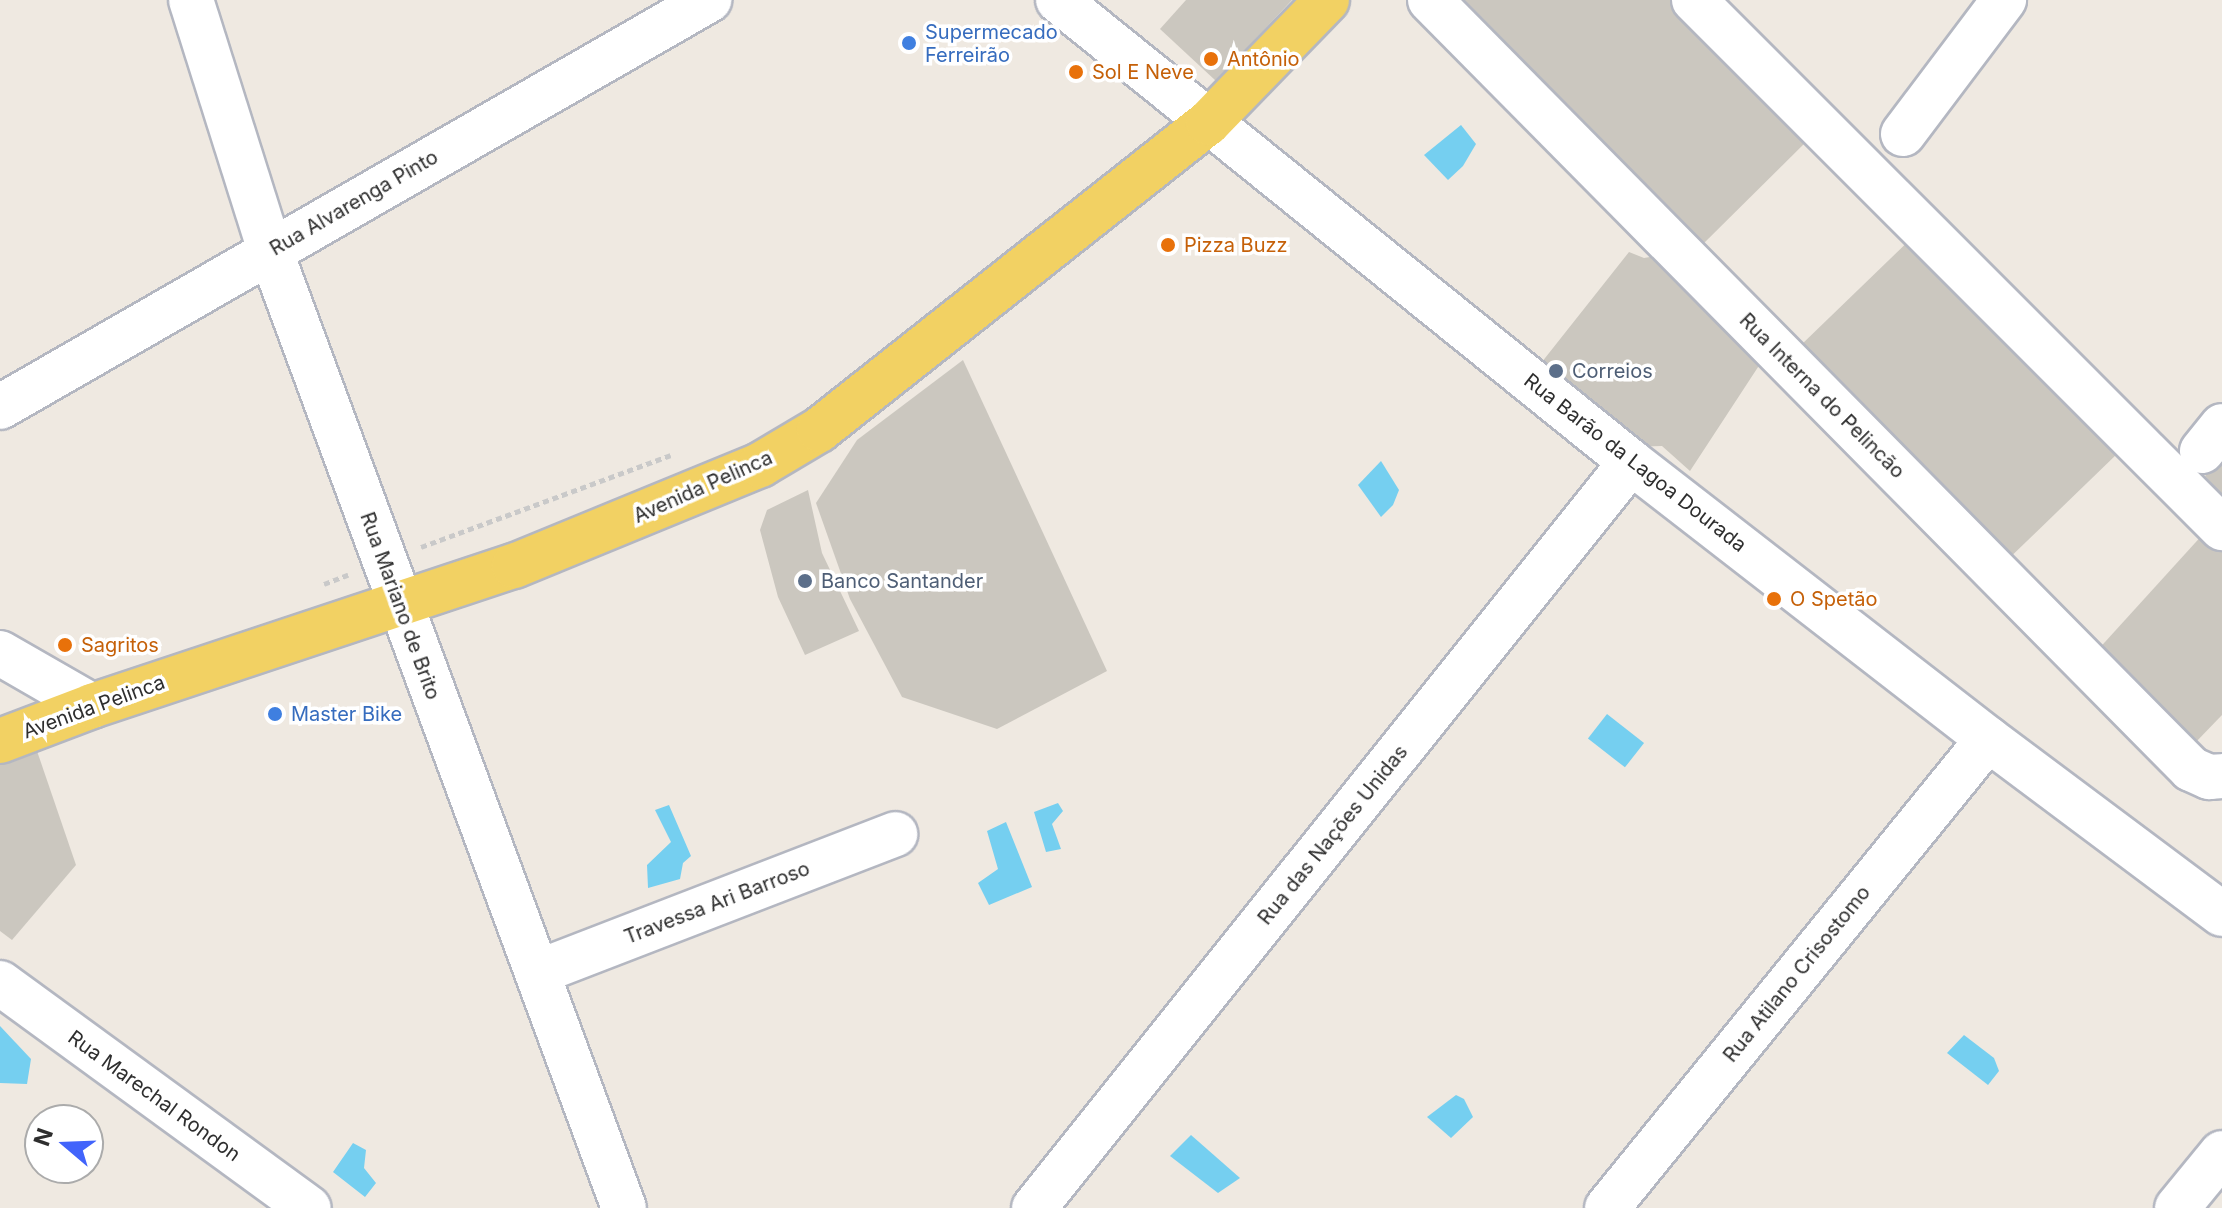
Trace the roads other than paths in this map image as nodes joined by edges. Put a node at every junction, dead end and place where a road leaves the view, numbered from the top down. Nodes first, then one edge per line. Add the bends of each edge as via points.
1 (191, 0) edge
2 (709, 0) edge
3 (1058, 0) edge
4 (1327, 0) edge
5 (1430, 0) edge
6 (1694, 0) edge
7 (2004, 0) edge
8 (1208, 123) junction
9 (1903, 134) dead end
10 (270, 250) junction
11 (0, 407) edge
12 (1631, 462) junction
13 (2222, 528) edge
14 (399, 606) junction
15 (0, 653) edge
16 (92, 706) junction
17 (1988, 739) junction
18 (0, 741) edge
19 (2222, 776) edge
20 (895, 834) dead end
21 (2222, 914) edge
22 (538, 972) junction
23 (0, 983) edge
24 (2222, 1153) edge
25 (305, 1207) edge
26 (624, 1208) edge
27 (1034, 1208) edge
28 (1607, 1208) edge
29 (2177, 1208) edge

1 - 10 street, Rua Mariano de Brito
2 - 10 street, Rua Alvarenga Pinto
3 - 8 street, Rua Barão da Lagoa Dourada
4 - 8 main road, Avenida Pelinca
5 - 19 street, Rua Interna do Pelincão via 2191,769
6 - 13 street
7 - 9 street
8 - 12 street, Rua Barão da Lagoa Dourada
8 - 14 main road, Avenida Pelinca via 819,430 710,487
10 - 11 street, Rua Alvarenga Pinto
10 - 14 street, Rua Mariano de Brito
12 - 17 street, Rua Barão da Lagoa Dourada
12 - 27 street, Rua das Nações Unidas
14 - 16 main road, Avenida Pelinca
14 - 22 street, Rua Mariano de Brito
15 - 16 street
16 - 18 main road, Avenida Pelinca
17 - 21 street, Rua Barão da Lagoa Dourada
17 - 28 street, Rua Atilano Crisostomo
20 - 22 street, Travessa Ari Barroso
22 - 26 street, Rua Mariano de Brito
23 - 25 street, Rua Marechal Rondon
24 - 29 street

